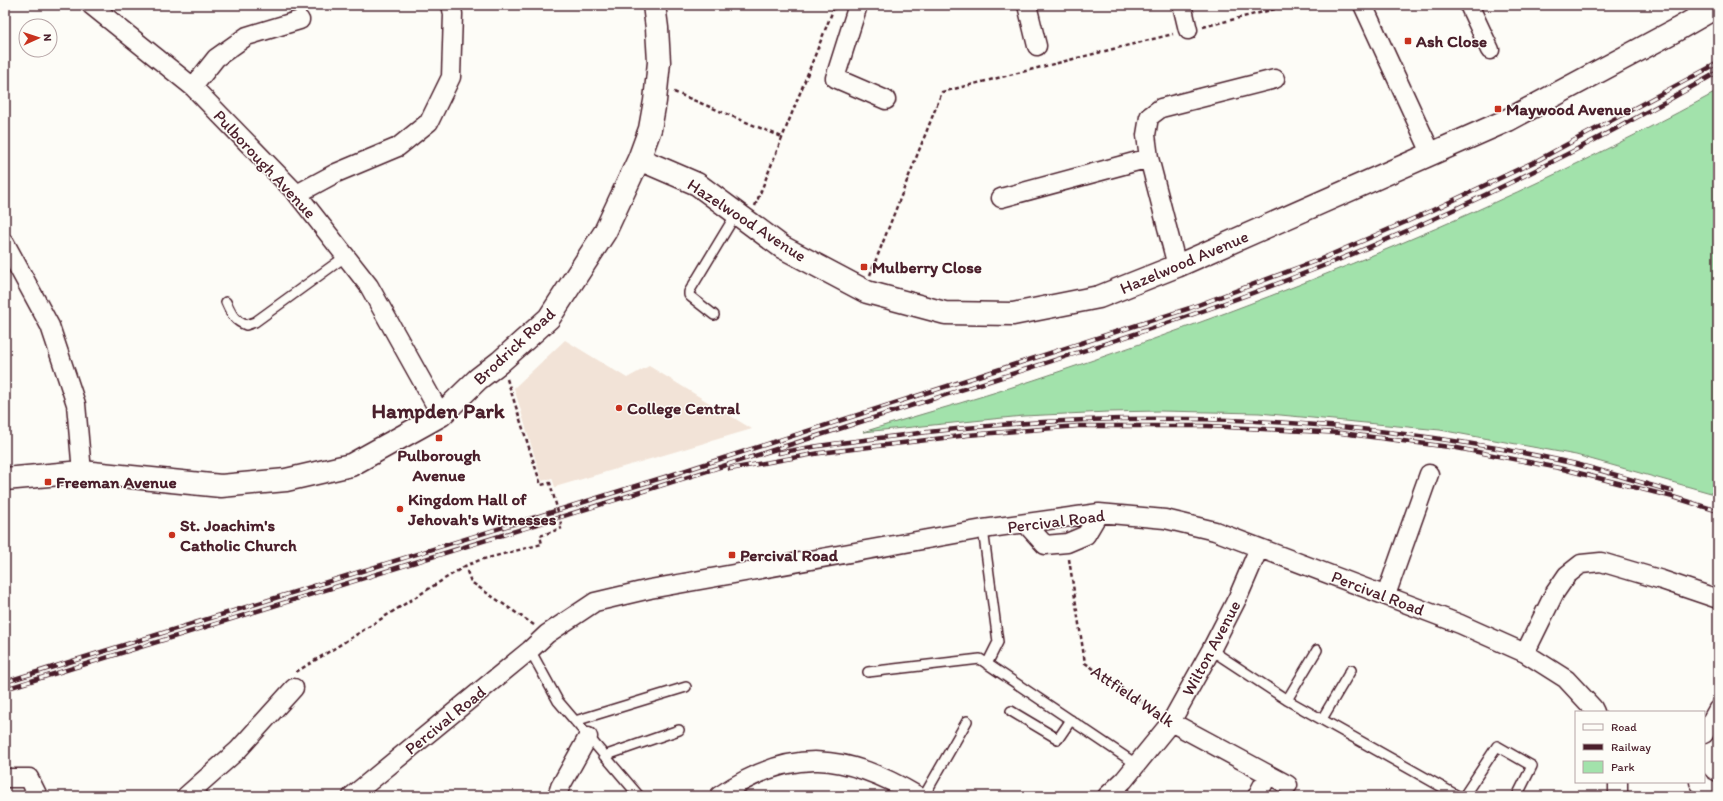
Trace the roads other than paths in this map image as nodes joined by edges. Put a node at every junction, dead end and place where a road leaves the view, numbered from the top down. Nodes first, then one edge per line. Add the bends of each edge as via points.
1 (91, 5) edge
2 (451, 5) edge
3 (654, 5) edge
4 (858, 5) edge
5 (1027, 5) edge
6 (1182, 5) edge
7 (1363, 5) edge
8 (1469, 5) edge
9 (1718, 6) edge
10 (300, 20) dead end
11 (1188, 30) road end
12 (1037, 46) dead end
13 (1490, 50) dead end
14 (1275, 79) dead end
15 (193, 87) junction
16 (886, 100) dead end
17 (1432, 155) junction
18 (1149, 158) junction
19 (639, 159) junction
20 (297, 194) junction
21 (1001, 198) dead end
22 (743, 219) junction
23 (5, 243) edge
24 (346, 256) junction
25 (1177, 266) junction
26 (226, 302) dead end
27 (714, 314) dead end
28 (441, 415) junction
29 (82, 472) junction
30 (1429, 474) dead end
31 (5, 479) edge
32 (1099, 513) junction
33 (1026, 524) junction
34 (983, 530) junction
35 (1259, 548) junction
36 (1386, 595) junction
37 (1718, 599) edge
38 (530, 650) junction
39 (1211, 650) junction
40 (1317, 650) dead end
41 (1525, 653) junction
42 (987, 664) junction
43 (1351, 670) dead end
44 (868, 672) dead end
45 (686, 687) dead end
46 (294, 688) road end
47 (1287, 700) junction
48 (1718, 709) edge
49 (1011, 711) dead end
50 (1594, 711) edge
51 (1322, 719) junction
52 (1071, 720) junction
53 (575, 721) junction
54 (967, 721) dead end
55 (1171, 722) junction
56 (679, 730) dead end
57 (1705, 732) edge
58 (588, 737) junction
59 (604, 756) junction
60 (1136, 764) junction
61 (1268, 775) junction
62 (5, 778) edge
63 (1618, 783) edge
64 (1700, 783) edge
65 (1288, 785) dead end
66 (1718, 794) edge
67 (38, 796) edge
68 (186, 796) edge
69 (352, 796) edge
70 (557, 796) edge
71 (639, 796) edge
72 (719, 796) edge
73 (918, 796) edge
74 (924, 796) edge
75 (1107, 796) edge
76 (1257, 796) edge
77 (1458, 796) edge
78 (1464, 796) edge
79 (1517, 796) edge
80 (1618, 796) edge

1 - 15 street, Pulborough Avenue
2 - 20 street via 451,77 429,122 398,147 336,173
3 - 19 street, Brodrick Road via 659,62 657,85 650,129
4 - 16 street via 835,78
5 - 12 street
6 - 11 street
7 - 17 street
8 - 13 street
9 - 17 street, Hazelwood Avenue via 1508,120
10 - 15 street via 247,36 216,58
14 - 18 street via 1161,108 1149,116 1146,135
15 - 20 street, Pulborough Avenue
17 - 25 street, Hazelwood Avenue
18 - 21 street
18 - 25 street
19 - 22 street, Hazelwood Avenue via 697,184
19 - 28 street, Brodrick Road via 606,232 549,318 478,379
20 - 24 street, Pulborough Avenue
22 - 25 street, Hazelwood Avenue via 782,247 864,290 945,313 1013,314 1100,297
22 - 27 lane via 689,292 691,298
23 - 29 street via 50,326 76,404
24 - 26 lane via 250,324 238,322
24 - 28 street, Pulborough Avenue via 369,286
28 - 29 street, Brodrick Road via 351,464 286,480 221,486
29 - 31 street, Brodrick Road
30 - 36 street
32 - 33 street, Percival Road
32 - 33 street via 1086,535 1067,543 1045,545
32 - 35 street, Percival Road via 1165,519 1215,531
33 - 34 street, Percival Road
34 - 38 street, Percival Road via 650,589 595,602 547,634
34 - 42 lane via 998,642
35 - 36 street, Percival Road
35 - 39 street, Wilton Avenue
36 - 41 street, Percival Road
37 - 41 street via 1601,562 1581,564 1568,575 1554,594
38 - 53 lane via 558,701
38 - 69 street, Percival Road
39 - 47 lane
39 - 55 street, Wilton Avenue
40 - 47 lane
41 - 50 street, Percival Road via 1566,679
42 - 44 lane via 980,659
42 - 52 lane
43 - 51 lane
45 - 53 lane
46 - 68 street via 238,750
47 - 51 lane
48 - 57 street
49 - 52 lane via 1058,739
51 - 77 lane
52 - 60 lane
53 - 58 lane
54 - 74 lane
55 - 60 street, Wilton Avenue
55 - 61 street, Attfield Walk
56 - 59 lane
58 - 59 lane
58 - 70 street
59 - 71 lane
60 - 75 street, Wilton Avenue
61 - 65 street, Attfield Walk
61 - 76 street
62 - 67 street via 29,778
63 - 80 street
64 - 66 street
72 - 73 street via 735,785 780,765 826,761 870,772
78 - 79 lane via 1497,746 1532,766

